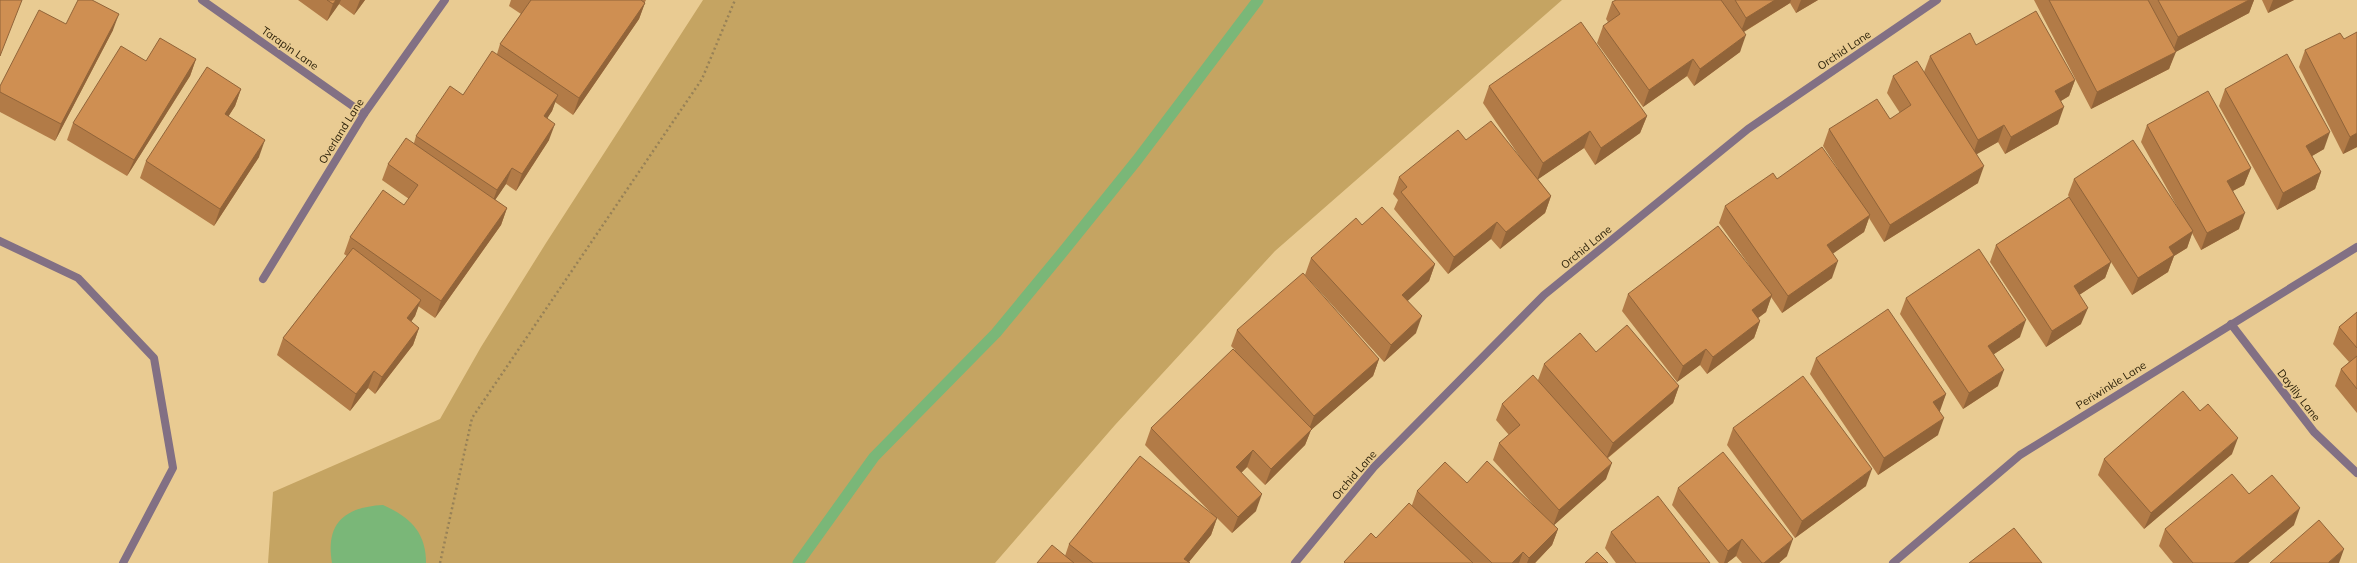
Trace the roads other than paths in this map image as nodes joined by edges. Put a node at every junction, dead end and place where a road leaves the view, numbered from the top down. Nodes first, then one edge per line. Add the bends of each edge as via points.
1 (202, 0) edge
2 (445, 0) edge
3 (1937, 0) edge
4 (364, 114) junction
5 (0, 241) edge
6 (2357, 247) edge
7 (263, 279) dead end
8 (2231, 324) junction
9 (2357, 473) edge
10 (123, 563) edge
11 (1295, 563) edge
12 (1893, 563) edge

1 - 4 street, Tarapin Lane
2 - 4 street, Overland Lane
3 - 11 street, Orchid Lane via 1748,129 1544,295 1374,467
4 - 7 street, Overland Lane
5 - 10 street via 78,278 154,358 173,468
6 - 8 street, Periwinkle Lane
8 - 9 street, Daylily Lane via 2314,432
8 - 12 street, Periwinkle Lane via 2020,455

